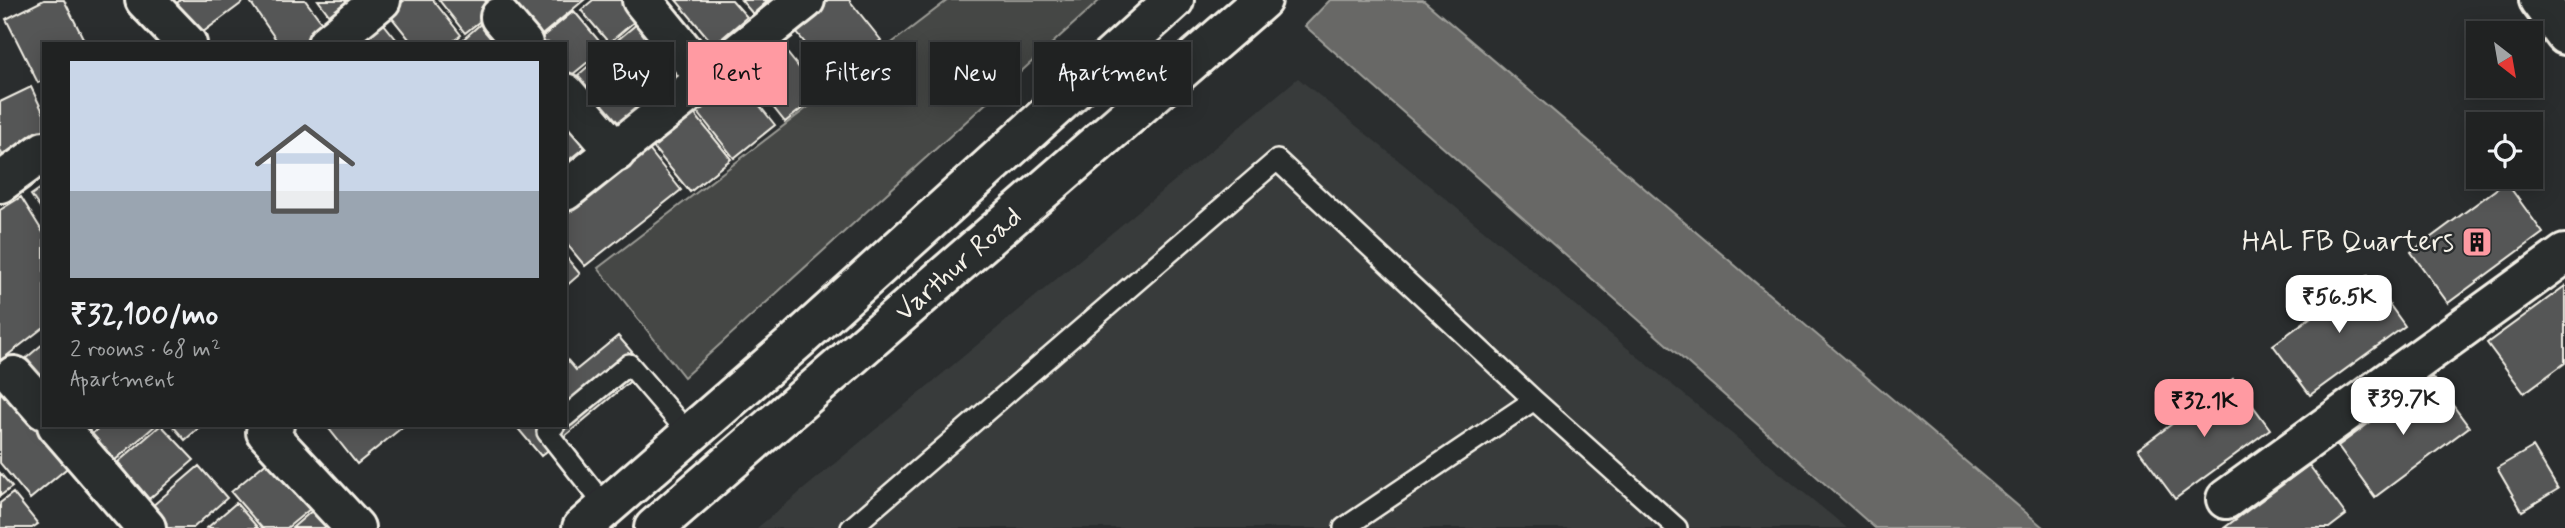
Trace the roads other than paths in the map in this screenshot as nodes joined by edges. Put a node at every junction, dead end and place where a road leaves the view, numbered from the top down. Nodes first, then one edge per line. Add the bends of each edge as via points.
1 (145, 0) edge
2 (381, 0) edge
3 (642, 0) edge
4 (805, 0) edge
5 (1174, 0) edge
6 (1262, 0) edge
7 (185, 42) edge
8 (329, 42) edge
9 (754, 42) edge
10 (688, 57) edge
11 (567, 95) edge
12 (688, 95) edge
13 (42, 152) edge
14 (616, 152) junction
15 (0, 183) edge
16 (567, 189) edge
17 (2565, 254) edge
18 (14, 376) dead end
19 (1534, 400) junction
20 (42, 408) edge
21 (567, 415) edge
22 (59, 427) edge
23 (272, 427) edge
24 (553, 427) edge
25 (689, 434) junction
26 (2226, 499) dead end
27 (594, 518) edge
28 (1355, 525) edge
29 (146, 528) edge
30 (355, 528) edge
31 (654, 528) edge
32 (851, 528) edge
33 (1677, 528) edge

1 - 7 main road
2 - 8 main road
3 - 10 main road
4 - 9 main road
5 - 25 main road, Varthur Road
6 - 31 main road, Varthur Road
11 - 14 main road
12 - 14 main road
13 - 15 main road
14 - 16 main road
17 - 26 main road
18 - 20 main road
19 - 28 lane
19 - 32 lane via 1277,160
19 - 33 lane
21 - 25 lane via 629,364
22 - 29 main road
23 - 30 main road via 266,432
24 - 27 lane via 547,432
25 - 27 main road, Varthur Road

